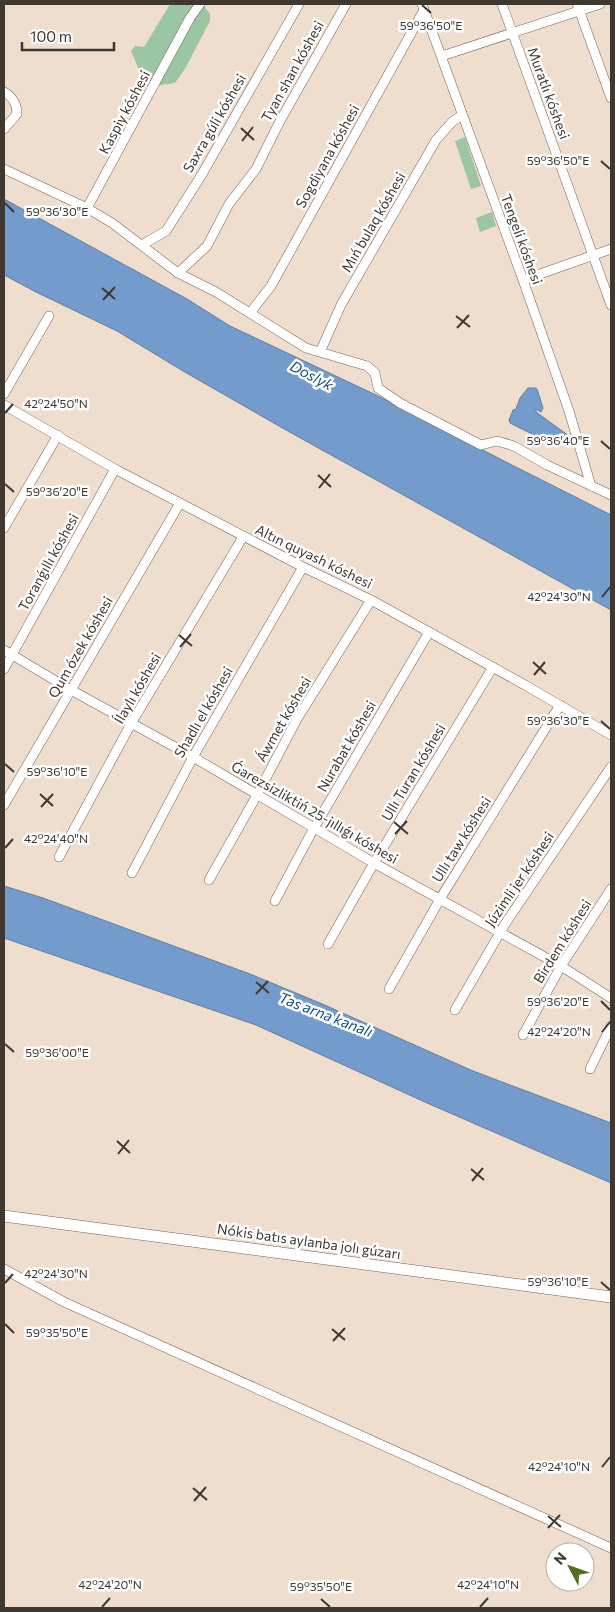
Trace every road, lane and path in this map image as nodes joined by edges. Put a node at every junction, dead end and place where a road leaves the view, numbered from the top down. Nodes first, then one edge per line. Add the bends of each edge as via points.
1 (200, 4) edge
2 (299, 4) edge
3 (346, 4) edge
4 (502, 4) edge
5 (600, 4) edge
6 (423, 7) edge
7 (578, 7) edge
8 (513, 33) junction
9 (442, 56) junction
10 (4, 92) edge
11 (611, 98) edge
12 (462, 115) junction
13 (4, 128) edge
14 (4, 168) edge
15 (88, 208) junction
16 (142, 245) junction
17 (611, 249) edge
18 (594, 255) junction
19 (178, 273) junction
20 (523, 280) junction
21 (611, 305) edge
22 (250, 313) junction
23 (49, 316) dead end
24 (320, 352) junction
25 (4, 394) edge
26 (4, 405) edge
27 (58, 435) junction
28 (115, 469) junction
29 (591, 486) junction
30 (611, 495) edge
31 (180, 503) junction
32 (4, 528) edge
33 (244, 537) junction
34 (303, 567) junction
35 (371, 600) junction
36 (429, 632) junction
37 (8, 653) edge
38 (493, 667) junction
39 (4, 668) edge
40 (71, 690) junction
41 (560, 705) junction
42 (132, 722) junction
43 (611, 735) edge
44 (193, 757) junction
45 (611, 767) edge
46 (257, 795) junction
47 (4, 805) edge
48 (314, 828) junction
49 (59, 857) dead end
50 (374, 863) junction
51 (132, 873) dead end
52 (209, 880) dead end
53 (611, 889) edge
54 (440, 899) junction
55 (275, 901) dead end
56 (500, 932) junction
57 (328, 944) dead end
58 (561, 966) junction
59 (389, 989) dead end
60 (611, 998) edge
61 (456, 1010) dead end
62 (611, 1026) edge
63 (523, 1035) dead end
64 (590, 1069) dead end
65 (4, 1216) edge
66 (4, 1269) edge
67 (611, 1296) edge
68 (611, 1548) edge

1 - 15 street, Kaspiy kóshesi
2 - 16 street, Saxra gúli kóshesi via 166,231
3 - 19 street, Tyan shan kóshesi via 256,168 206,246
4 - 8 street, Muratlı kóshesi
5 - 7 street
6 - 9 street, Tengeli kóshesi
6 - 22 street, Sogdiyana kóshesi via 271,286
7 - 8 street
7 - 11 street
8 - 9 street
8 - 18 street, Muratlı kóshesi
9 - 12 street, Tengeli kóshesi
10 - 13 street via 17,107 17,114
12 - 20 street, Tengeli kóshesi
12 - 24 street, Mıń bulaq kóshesi via 436,140 341,305
14 - 15 street
15 - 16 street
16 - 19 street
17 - 18 street
18 - 20 street
18 - 21 street, Muratlı kóshesi
19 - 22 street
20 - 29 street, Tengeli kóshesi via 569,411
22 - 24 street via 306,348
23 - 25 street
24 - 29 street via 367,366 375,373 378,388 481,445 497,441 514,446
26 - 27 street, Altın quyash kóshesi
27 - 28 street, Altın quyash kóshesi
27 - 32 street
28 - 31 street, Altın quyash kóshesi
28 - 37 street, Toranǵıllı kóshesi
29 - 30 street
31 - 33 street, Altın quyash kóshesi
31 - 40 street, Qum ózek kóshesi
33 - 34 street, Altın quyash kóshesi
33 - 42 street, Ílaylı kóshesi
34 - 35 street, Altın quyash kóshesi
34 - 44 street, Shadlı el kóshesi
35 - 36 street, Altın quyash kóshesi
35 - 46 street, Áwmet kóshesi via 297,719
36 - 38 street, Altın quyash kóshesi
36 - 48 street, Nurabat kóshesi
37 - 39 street, Toranǵıllı kóshesi
37 - 40 street, Ǵarezsizliktiń 25-jıllıǵı kóshesi
38 - 41 street, Altın quyash kóshesi
38 - 50 street, Ullı Turan kóshesi
40 - 42 street, Ǵarezsizliktiń 25-jıllıǵı kóshesi
40 - 47 street, Qum ózek kóshesi
41 - 43 street, Altın quyash kóshesi
41 - 54 street, Ullı taw kóshesi
42 - 44 street, Ǵarezsizliktiń 25-jıllıǵı kóshesi
42 - 49 street, Ílaylı kóshesi
44 - 46 street, Ǵarezsizliktiń 25-jıllıǵı kóshesi
44 - 51 street, Shadlı el kóshesi
45 - 56 street, Júzimli jer kóshesi
46 - 48 street, Ǵarezsizliktiń 25-jıllıǵı kóshesi
46 - 52 street, Áwmet kóshesi
48 - 50 street, Ǵarezsizliktiń 25-jıllıǵı kóshesi
48 - 55 street, Nurabat kóshesi
50 - 54 street, Ǵarezsizliktiń 25-jıllıǵı kóshesi
50 - 57 street, Ullı Turan kóshesi
53 - 58 street, Birdem kóshesi
54 - 56 street, Ǵarezsizliktiń 25-jıllıǵı kóshesi
54 - 59 street, Ullı taw kóshesi
56 - 58 street, Ǵarezsizliktiń 25-jıllıǵı kóshesi
56 - 61 street, Júzimli jer kóshesi
58 - 60 street, Ǵarezsizliktiń 25-jıllıǵı kóshesi
58 - 63 street, Birdem kóshesi
62 - 64 street
65 - 67 main road, Nókis batıs aylanba jolı gúzarı
66 - 68 street via 64,1302

